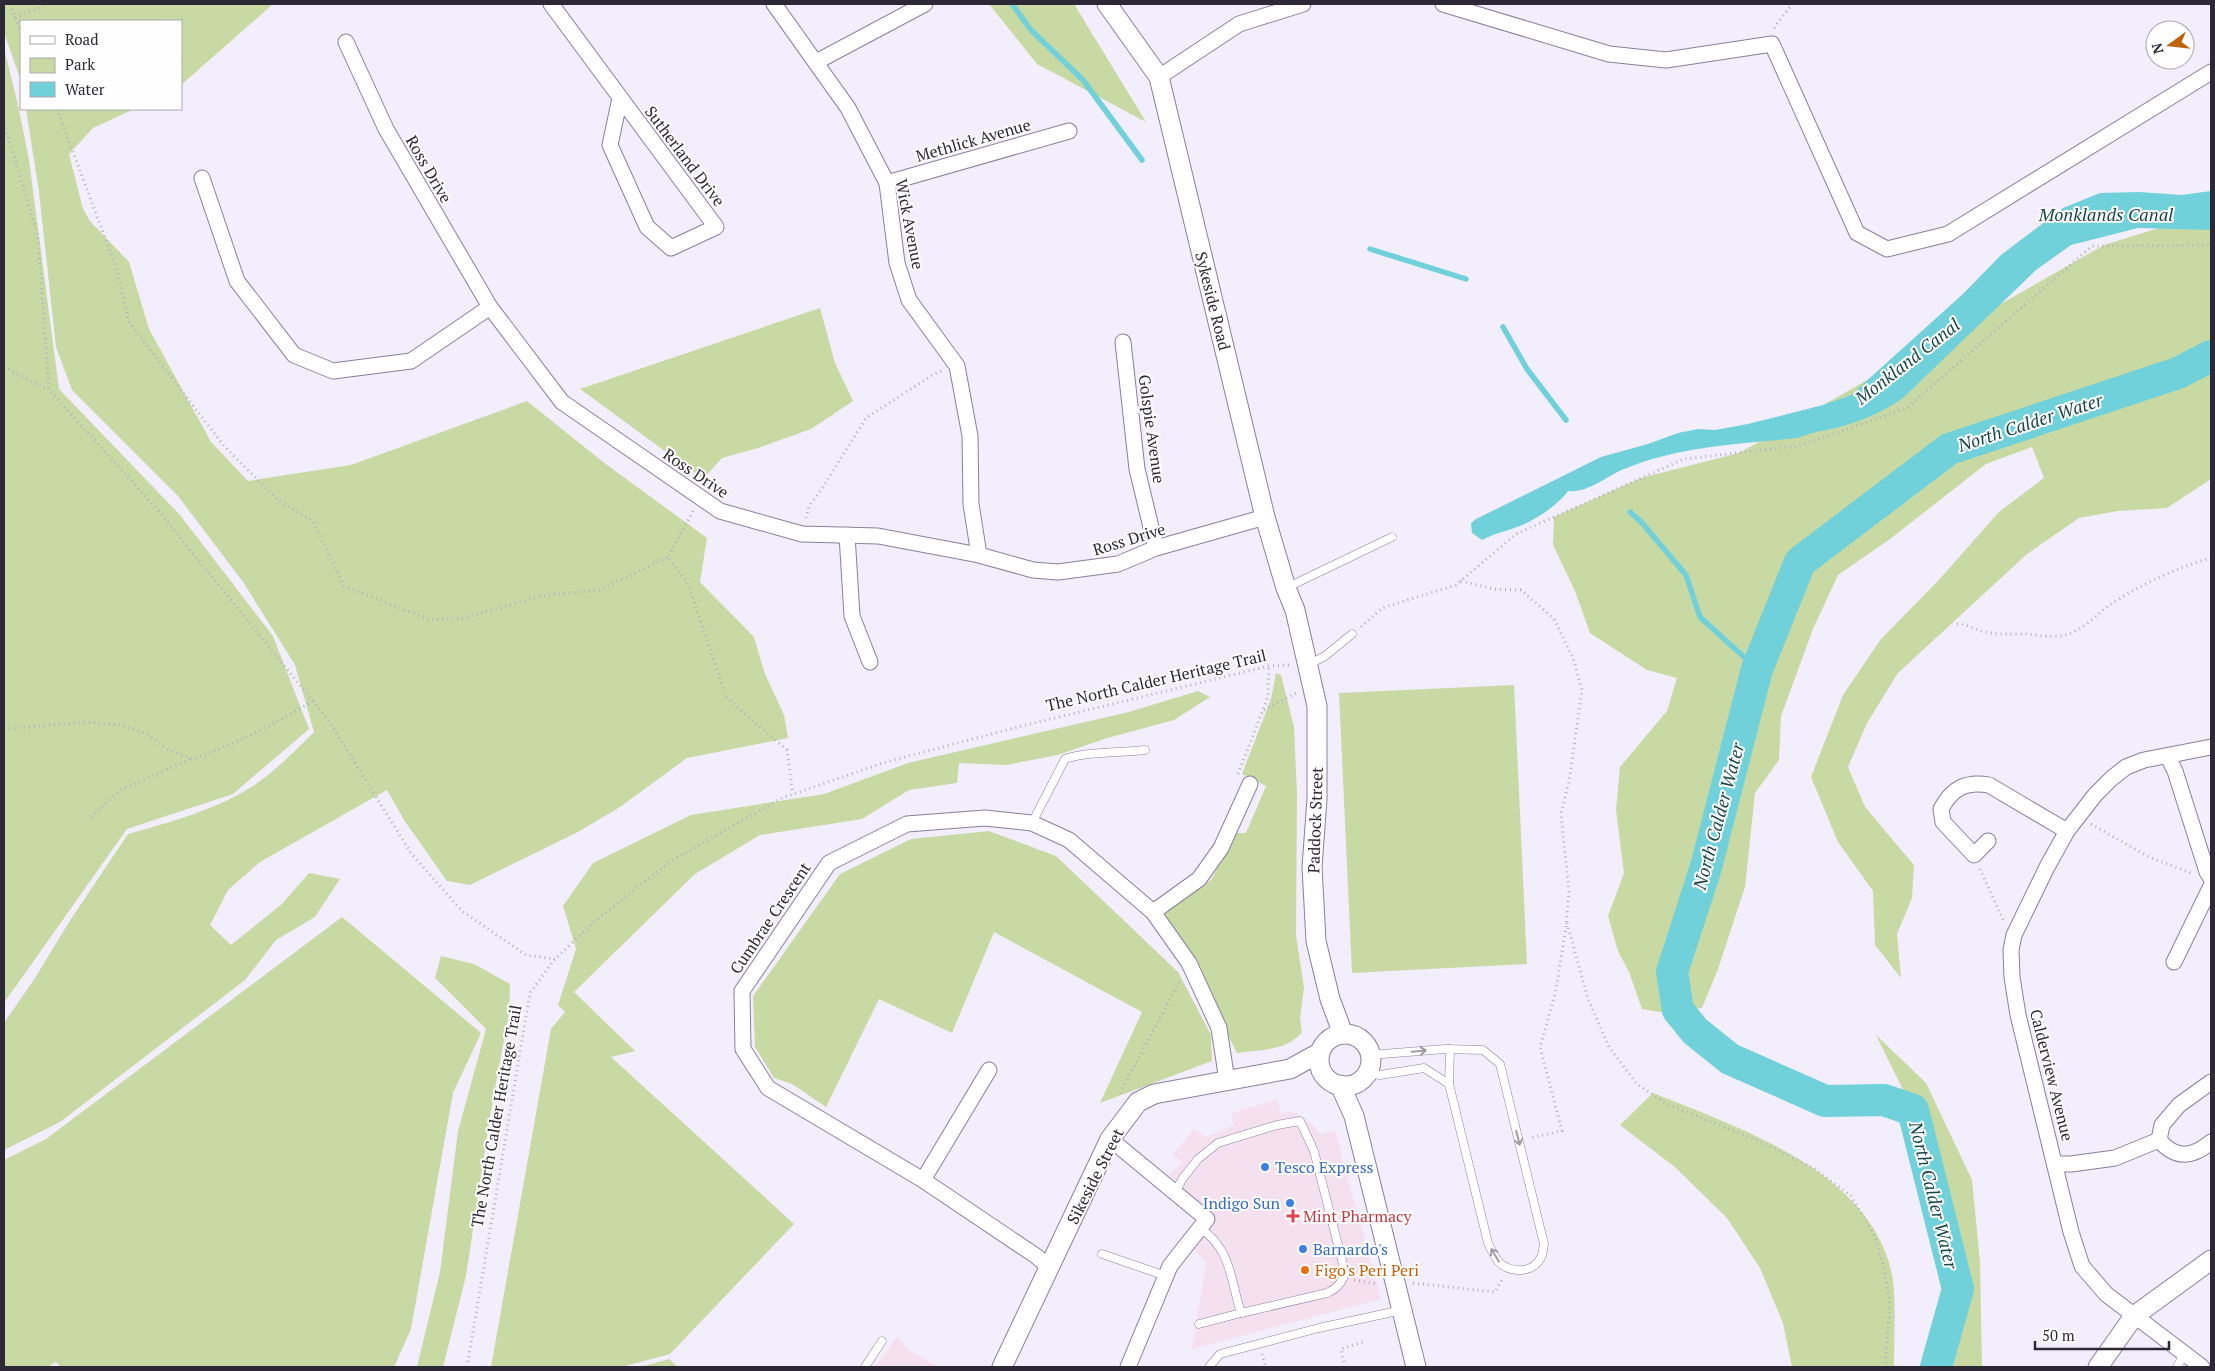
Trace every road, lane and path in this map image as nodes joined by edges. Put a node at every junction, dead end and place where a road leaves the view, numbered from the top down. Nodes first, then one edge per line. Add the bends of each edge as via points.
1 (10, 4) edge
2 (47, 4) edge
3 (552, 4) edge
4 (774, 4) edge
5 (925, 4) edge
6 (1107, 4) edge
7 (1303, 4) edge
8 (1443, 4) edge
9 (1792, 4) edge
10 (16, 18) junction
11 (20, 29) edge
12 (346, 42) dead end
13 (1772, 44) junction
14 (816, 62) junction
15 (2211, 72) edge
16 (1159, 77) junction
17 (620, 98) junction
18 (57, 110) edge
19 (4, 122) edge
20 (1069, 131) dead end
21 (202, 178) dead end
22 (887, 183) junction
23 (2211, 245) edge
24 (490, 306) junction
25 (1124, 342) dead end
26 (957, 366) junction
27 (4, 367) edge
28 (49, 390) junction
29 (700, 498) junction
30 (1265, 516) junction
31 (802, 534) junction
32 (847, 536) junction
33 (1392, 537) dead end
34 (1156, 548) junction
35 (979, 555) junction
36 (668, 557) junction
37 (2211, 558) edge
38 (1460, 581) junction
39 (1286, 588) junction
40 (1957, 624) dead end
41 (1352, 634) joint
42 (1302, 642) joint
43 (870, 662) dead end
44 (1308, 665) junction
45 (1269, 666) junction
46 (1312, 685) junction
47 (312, 701) junction
48 (1263, 710) junction
49 (4, 729) edge
50 (2211, 747) edge
51 (1145, 750) dead end
52 (2168, 757) junction
53 (192, 759) junction
54 (1250, 784) joint
55 (793, 794) junction
56 (2078, 816) junction
57 (91, 817) dead end
58 (1032, 823) junction
59 (2067, 831) junction
60 (1988, 841) dead end
61 (1974, 855) junction
62 (2193, 874) dead end
63 (2211, 878) edge
64 (2211, 886) edge
65 (1153, 912) junction
66 (1566, 920) junction
67 (2011, 950) junction
68 (555, 960) junction
69 (2174, 962) dead end
70 (1331, 1042) junction
71 (1450, 1049) junction
72 (1290, 1069) junction
73 (989, 1070) dead end
74 (1365, 1070) junction
75 (1227, 1081) junction
76 (1332, 1081) junction
77 (2211, 1082) edge
78 (1448, 1084) junction
79 (1354, 1116) junction
80 (1110, 1139) junction
81 (1519, 1140) junction
82 (2159, 1140) junction
83 (2211, 1142) edge
84 (2056, 1164) junction
85 (923, 1180) junction
86 (1175, 1192) junction
87 (1200, 1228) junction
88 (1102, 1254) dead end
89 (2211, 1260) edge
90 (1049, 1267) junction
91 (1508, 1269) junction
92 (1166, 1276) junction
93 (1344, 1278) junction
94 (1395, 1280) junction
95 (1402, 1310) junction
96 (1241, 1313) junction
97 (2134, 1316) junction
98 (1199, 1324) dead end
99 (882, 1341) dead end
100 (1363, 1342) dead end
101 (2185, 1352) junction
102 (468, 1367) edge
103 (865, 1367) edge
104 (1002, 1367) edge
105 (1128, 1367) edge
106 (1209, 1367) edge
107 (1345, 1367) edge
108 (1416, 1367) edge
109 (1885, 1367) edge
110 (2098, 1367) edge
111 (2177, 1367) edge
112 (2202, 1367) edge

1 - 10 path
2 - 10 path
3 - 17 street, Sutherland Drive
4 - 14 street, Wick Avenue
5 - 14 street
6 - 16 street, Sykeside Road
7 - 16 street via 1240,24
8 - 13 street via 1609,54 1666,60
9 - 13 path via 1775,26
10 - 11 path
12 - 24 street, Ross Drive via 386,129
13 - 15 street via 1857,233 1887,249 1948,234
14 - 22 street, Wick Avenue via 848,108
16 - 30 street, Sykeside Road
17 - 17 street, Sutherland Drive via 610,145 647,227 671,248 716,227
18 - 36 path via 117,270 129,322 224,446 279,502 313,521 344,586 428,619 460,619 541,596 600,590
19 - 28 path via 38,236
20 - 22 street, Methlick Avenue
21 - 24 street via 236,281 294,355 333,371 411,361
22 - 26 street, Wick Avenue via 897,263 909,300
23 - 38 path via 2092,246 1907,408 1798,446 1684,459 1516,534
24 - 29 street, Ross Drive via 562,402
25 - 34 street, Golspie Avenue via 1137,469
26 - 31 path via 934,374 866,418 809,506
26 - 35 street, Wick Avenue via 970,436 971,504
27 - 28 path
28 - 47 path via 157,509
29 - 31 street, Ross Drive via 720,511
29 - 36 path
30 - 34 street, Ross Drive
30 - 39 street, Sykeside Road
31 - 32 street, Ross Drive
32 - 35 street, Ross Drive via 878,536
32 - 43 street via 852,616
33 - 39 lane
34 - 35 street, Ross Drive via 1118,564 1058,572 1033,570
36 - 55 path via 687,582 727,698 787,750
37 - 40 path via 2154,579 2068,634 2046,637 1989,633 1975,630 1967,624
38 - 41 path via 1382,608
38 - 66 path via 1494,589 1521,590 1554,619 1573,658 1582,690 1561,814 1569,891
39 - 42 street, Sykeside Road
41 - 44 lane
42 - 44 street, Paddock Street
44 - 45 path, The North Calder Heritage Trail
44 - 46 street, Paddock Street
45 - 48 path via 1268,697
45 - 55 path, The North Calder Heritage Trail via 895,760
46 - 48 path
46 - 70 street, Paddock Street via 1317,706 1317,799 1312,867 1316,941 1330,999
47 - 53 path via 228,746
47 - 68 path via 329,720 411,853 462,912 526,955
48 - 54 path via 1237,773
49 - 53 path via 54,723 107,724 154,737 168,749
50 - 52 street, Calderview Avenue
51 - 58 lane via 1081,754 1065,760
52 - 56 street, Calderview Avenue via 2144,760 2126,767
52 - 63 street
53 - 57 path via 121,790
54 - 65 street via 1221,848 1198,879
55 - 68 path, The North Calder Heritage Trail via 673,860 594,922
56 - 59 street, Calderview Avenue
56 - 62 path via 2149,857
58 - 65 street, Cumbrae Crescent via 1069,840
58 - 85 street, Cumbrae Crescent via 985,818 906,824 829,863 742,991 743,1049 768,1088
59 - 61 street via 1989,785 1966,784 1947,798 1941,816
59 - 67 street, Calderview Avenue via 2030,901 2014,935
60 - 61 street
61 - 67 path via 2001,915
64 - 69 street
65 - 75 street, Cumbrae Crescent via 1189,963 1219,1028
66 - 81 path via 1556,990 1540,1047 1562,1131
66 - 109 path via 1588,999 1609,1047 1637,1084 1665,1103 1761,1142 1815,1169 1851,1196 1874,1234 1883,1264 1890,1302
67 - 84 street, Calderview Avenue via 2018,1015
68 - 102 path, The North Calder Heritage Trail via 530,993
70 - 72 street, Sikeside Street
70 - 74 street via 1356,1036 1364,1042
70 - 76 street via 1320,1068
74 -> 71 lane
71 - 78 lane
71 -> 81 lane via 1482,1050 1500,1064
72 - 75 street, Sikeside Street
72 - 76 street, Sikeside Street
73 - 85 street
74 - 76 street via 1349,1085
74 - 78 lane via 1380,1075 1424,1068
74 - 79 street
75 - 80 street, Sikeside Street via 1154,1094 1138,1102
76 - 79 street
77 - 82 street via 2179,1105 2162,1125
91 -> 78 lane via 1498,1261 1488,1243
79 - 94 street
80 - 86 street
80 - 90 street, Sikeside Street
81 - 91 lane via 1544,1244 1541,1259 1532,1267
82 - 83 street via 2165,1148 2179,1154 2199,1152
82 - 84 street via 2115,1158
84 - 97 street, Calderview Avenue via 2082,1266 2106,1294
85 - 90 street, Cumbrae Crescent
86 - 87 street via 1207,1219
86 - 93 lane via 1198,1159 1218,1143 1277,1125 1300,1122 1314,1151
87 - 92 street via 1170,1266
87 - 96 lane via 1212,1236 1227,1259
88 - 92 lane
89 - 97 street
90 - 104 street, Sikeside Street
91 - 94 path via 1495,1292
92 - 105 street
93 - 94 path via 1378,1284
93 - 96 lane via 1335,1290 1327,1293
94 - 95 street
95 - 106 lane via 1220,1354
95 - 108 street
96 - 98 lane
97 - 101 street, Calderview Avenue
97 - 110 street
99 - 103 lane
100 - 107 path via 1341,1349
101 - 111 lane
101 - 112 street, Calderview Avenue

